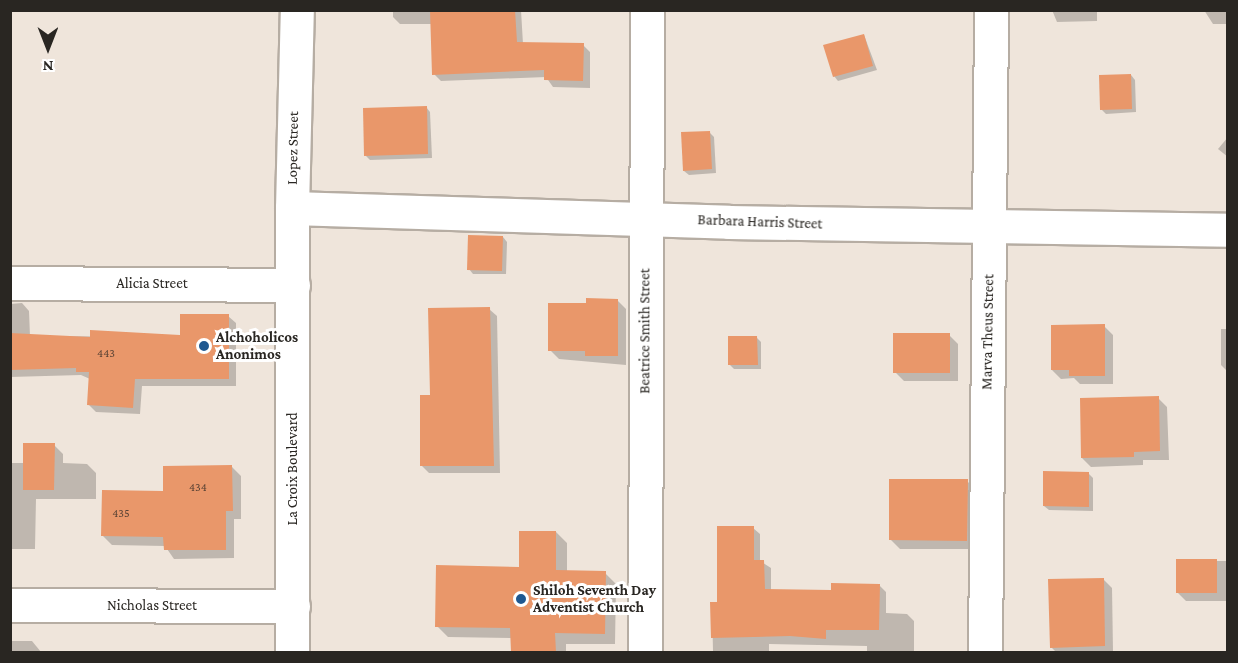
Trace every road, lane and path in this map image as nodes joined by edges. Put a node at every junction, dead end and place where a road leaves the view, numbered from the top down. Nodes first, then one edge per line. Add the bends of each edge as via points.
1 (297, 10) edge
2 (647, 10) edge
3 (991, 10) edge
4 (292, 208) junction
5 (645, 218) junction
6 (989, 228) junction
7 (1227, 230) edge
8 (10, 283) edge
9 (292, 285) junction
10 (10, 605) edge
11 (292, 606) junction
12 (292, 652) edge
13 (645, 652) edge
14 (985, 652) edge

1 - 4 street, Lopez Street
2 - 5 street, Beatrice Smith Street
3 - 6 street, Marva Theus Street
4 - 5 street, Barbara Harris Street
4 - 9 street, Lopez Street
5 - 6 street, Barbara Harris Street
5 - 13 street, Beatrice Smith Street
6 - 7 street, Barbara Harris Street
6 - 14 street, Marva Theus Street
8 - 9 street, Alicia Street
9 - 11 street, La Croix Boulevard
10 - 11 street, Nicholas Street
11 - 12 street, La Croix Boulevard

